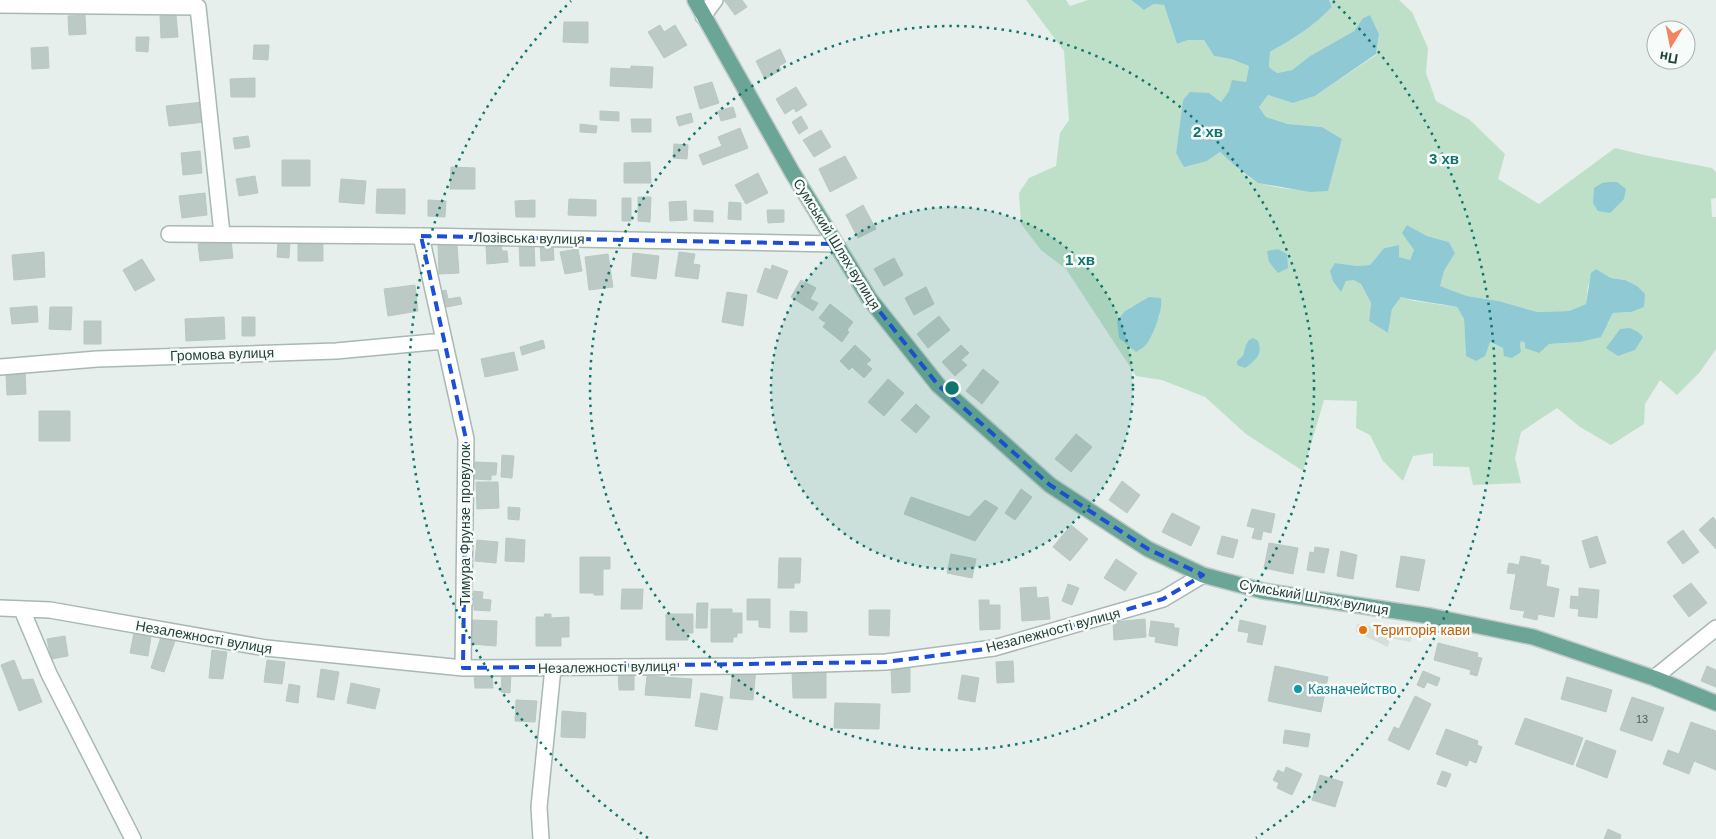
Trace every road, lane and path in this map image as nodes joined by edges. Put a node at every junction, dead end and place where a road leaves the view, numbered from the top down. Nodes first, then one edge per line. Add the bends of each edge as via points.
1 (695, 0) edge
2 (715, 0) edge
3 (0, 5) edge
4 (703, 16) junction
5 (169, 234) dead end
6 (222, 234) junction
7 (421, 236) junction
8 (836, 244) junction
9 (444, 341) junction
10 (0, 367) edge
11 (1203, 575) junction
12 (0, 608) edge
13 (22, 610) junction
14 (1716, 628) edge
15 (464, 668) junction
16 (553, 668) junction
17 (1654, 678) junction
18 (1716, 703) edge
19 (133, 839) edge
20 (541, 839) edge

1 - 4 main road, Сумський Шлях вулиця
2 - 4 street
3 - 6 street via 198,8
4 - 8 main road, Сумський Шлях вулиця
5 - 6 street, Лозівська вулиця
6 - 7 street, Лозівська вулиця
7 - 8 street, Лозівська вулиця
7 - 9 street, Тимура Фрунзе провулок
8 - 11 main road, Сумський Шлях вулиця via 869,298 938,385 1050,484 1148,549
9 - 10 street, Громова вулиця via 336,351 97,359
9 - 15 street, Тимура Фрунзе провулок via 466,439
11 - 16 street, Незалежності вулиця via 1164,599 994,648 886,662
11 - 17 main road, Сумський Шлях вулиця via 1264,591 1430,616 1532,637
12 - 13 street, Незалежності вулиця
13 - 15 street, Незалежності вулиця via 50,610 266,648
13 - 19 street via 49,674
14 - 17 street
15 - 16 street, Незалежності вулиця
16 - 20 street via 539,807
17 - 18 main road, Сумський Шлях вулиця

